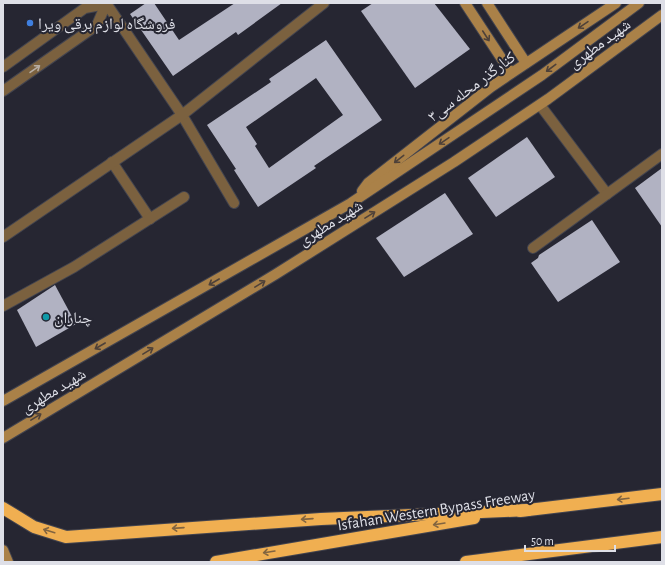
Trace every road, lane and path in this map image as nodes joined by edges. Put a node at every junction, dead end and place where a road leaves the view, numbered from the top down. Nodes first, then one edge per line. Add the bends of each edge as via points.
1 (324, 3) edge
2 (465, 3) edge
3 (486, 3) edge
4 (616, 3) edge
5 (639, 3) edge
6 (106, 4) edge
7 (662, 15) edge
8 (513, 43) junction
9 (496, 51) junction
10 (526, 63) junction
11 (3, 67) edge
12 (511, 73) junction
13 (3, 91) edge
14 (540, 104) junction
15 (182, 115) junction
16 (662, 154) edge
17 (112, 162) junction
18 (607, 194) junction
19 (184, 197) dead end
20 (352, 202) junction
21 (234, 203) dead end
22 (150, 218) junction
23 (3, 237) edge
24 (533, 248) dead end
25 (4, 304) edge
26 (3, 401) edge
27 (3, 438) edge
28 (662, 494) edge
29 (3, 508) edge
30 (528, 510) junction
31 (662, 537) edge
32 (3, 550) edge
33 (8, 562) edge
34 (216, 562) edge
35 (466, 562) edge

1 - 15 street
2 -> 9 main road
3 - 8 main road
4 -> 10 main road, کنارگذر محله سی۳
5 -> 20 main road, شهید مطهری via 542,75
6 - 11 street via 85,8
13 -> 6 street via 96,24
6 - 15 street
7 - 14 main road, شهید مطهری
8 - 9 main road via 511,51 506,54
8 - 10 main road
9 - 12 main road
10 - 12 main road, کنارگذر محله سی۳
12 -> 20 main road, کنارگذر محله سی۳ via 368,184
14 - 18 street
27 -> 14 main road, شهید مطهری via 276,274 454,162
15 - 17 street
15 - 21 street
16 - 18 street
17 - 22 street
17 - 23 street
18 - 24 street
19 - 22 street
20 -> 26 main road, شهید مطهری
22 - 25 street via 74,267
28 -> 30 highway, Isfahan Western Bypass Freeway
30 -> 29 highway via 321,518 66,537 34,527
30 -> 34 highway, Isfahan Western Bypass Freeway
31 - 35 highway
32 - 33 main road

